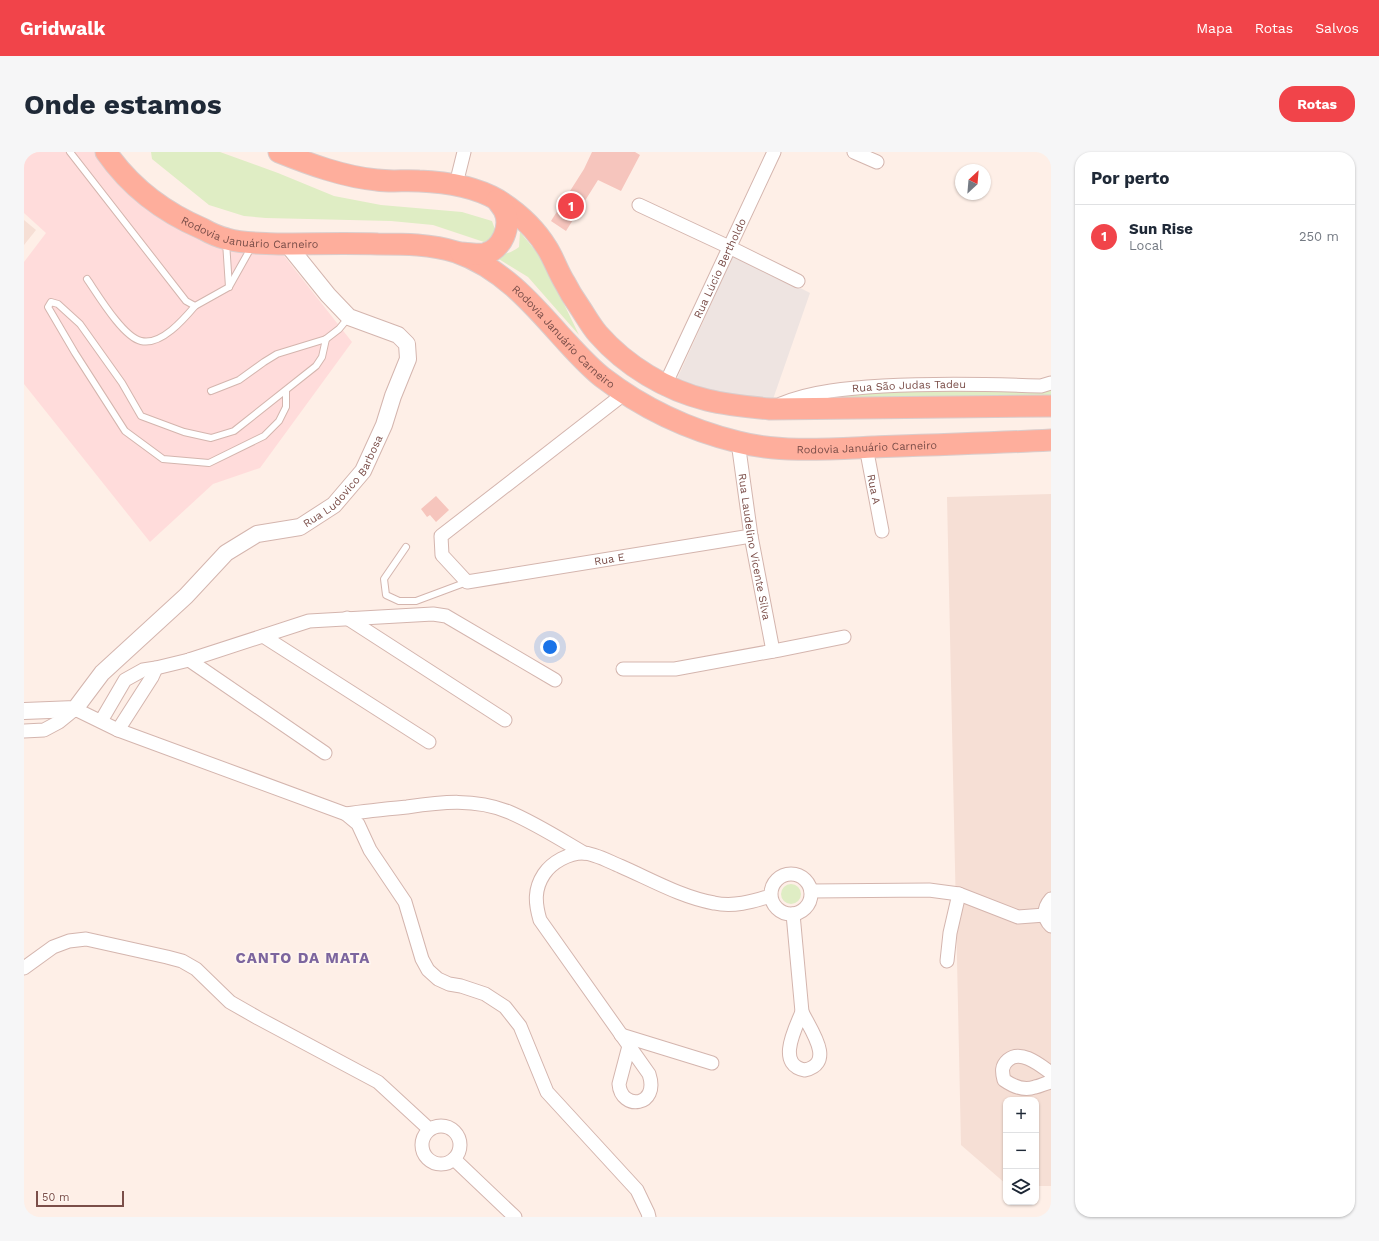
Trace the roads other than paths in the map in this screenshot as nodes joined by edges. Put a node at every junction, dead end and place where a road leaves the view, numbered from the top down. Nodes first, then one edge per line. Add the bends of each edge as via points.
1 (70, 152) edge
2 (106, 152) edge
3 (126, 152) edge
4 (279, 152) edge
5 (464, 152) edge
6 (774, 152) edge
7 (854, 152) edge
8 (877, 162) dead end
9 (126, 178) junction
10 (456, 184) junction
11 (497, 200) junction
12 (639, 205) dead end
13 (226, 239) junction
14 (254, 243) junction
15 (289, 244) junction
16 (729, 247) junction
17 (455, 252) junction
18 (87, 279) dead end
19 (798, 281) dead end
20 (229, 287) junction
21 (195, 306) junction
22 (349, 317) junction
23 (326, 339) junction
24 (1051, 383) edge
25 (665, 385) junction
26 (286, 390) junction
27 (211, 392) dead end
28 (625, 393) junction
29 (1051, 406) edge
30 (770, 408) junction
31 (1051, 440) edge
32 (738, 442) junction
33 (866, 447) junction
34 (882, 532) dead end
35 (751, 536) junction
36 (406, 547) dead end
37 (467, 582) junction
38 (347, 618) junction
39 (263, 636) junction
40 (844, 637) dead end
41 (773, 651) junction
42 (189, 660) junction
43 (156, 668) junction
44 (624, 669) dead end
45 (555, 680) dead end
46 (75, 709) junction
47 (24, 711) edge
48 (505, 720) dead end
49 (101, 721) junction
50 (24, 730) edge
51 (118, 730) junction
52 (430, 742) dead end
53 (325, 753) dead end
54 (346, 814) junction
55 (584, 853) junction
56 (811, 891) junction
57 (959, 894) junction
58 (770, 896) junction
59 (1051, 899) edge
60 (793, 914) junction
61 (1048, 920) edge
62 (947, 961) dead end
63 (24, 968) edge
64 (802, 1012) dead end
65 (621, 1035) junction
66 (629, 1046) dead end
67 (712, 1063) dead end
68 (1051, 1073) edge
69 (1051, 1082) edge
70 (429, 1129) junction
71 (454, 1159) junction
72 (515, 1217) edge
73 (649, 1217) edge

1 - 21 lane via 186,301
2 - 9 highway, Rodovia Januário Carneiro
3 - 9 highway
4 - 10 highway via 308,164 377,180
5 - 10 street
6 - 16 street, Rua Lúcio Bertholdo
7 - 8 street
9 - 13 highway, Rodovia Januário Carneiro via 152,202 186,222
10 - 11 highway
11 - 17 highway via 504,211 507,224 504,237 496,247 484,254
11 - 25 highway via 535,230 548,248 565,284 597,333 642,372
12 - 16 street
13 - 14 highway, Rodovia Januário Carneiro
13 - 20 lane
14 - 15 highway, Rodovia Januário Carneiro
14 - 20 lane
15 - 17 highway, Rodovia Januário Carneiro via 410,244
15 - 22 street, Rua Ludovico Barbosa via 328,295
16 - 19 street
16 - 25 street, Rua Lúcio Bertholdo
17 - 28 highway, Rodovia Januário Carneiro via 487,266 520,292 600,376
18 - 21 lane via 125,331 142,342 165,335
20 - 21 lane
22 - 23 lane
22 - 46 street, Rua Ludovico Barbosa via 398,335 407,344 408,351 408,358 384,425 363,471 334,505 300,527 257,534 226,553 186,596 102,673
23 - 26 lane via 322,357 316,366
23 - 27 lane via 277,354 239,380
24 - 30 street, Rua São Judas Tadeu via 1040,386 963,384 863,387 805,396
25 - 30 highway via 708,400
26 - 26 lane via 234,431 211,438 161,424 141,416 122,383 80,324 58,304 52,302 48,307 125,431 163,459 209,463 264,436 279,421 286,407
28 - 32 highway, Rodovia Januário Carneiro via 677,421
28 - 37 street via 441,536 442,555
29 - 30 highway
31 - 33 highway, Rodovia Januário Carneiro
32 - 33 highway, Rodovia Januário Carneiro via 793,448
32 - 35 street, Rua Laudelino Vicente Silva
33 - 34 street, Rua A
35 - 37 street, Rua E
35 - 41 street, Rua Laudelino Vicente Silva
36 - 37 lane via 384,579 386,595 399,601 416,601
38 - 39 street via 309,621
38 - 45 street via 434,614 446,616
38 - 48 street
39 - 42 street
39 - 52 street
40 - 41 street
41 - 44 street via 674,669
42 - 43 street
42 - 53 street
43 - 49 street via 143,670 126,680
43 - 51 street
46 - 47 street
46 - 49 street
46 - 50 street via 44,730
49 - 51 street
51 - 54 street
54 - 55 street via 447,802 483,804 508,812
54 - 73 street via 358,824 370,850 405,902 422,959 428,970 449,984 485,994 505,1007 520,1026 547,1092 637,1190
55 - 58 street via 602,858 688,896 713,903 731,906
55 - 65 street via 558,860 548,869 540,880 536,893 536,907 540,920
56 - 57 street via 929,890
56 - 58 street via 808,883 801,877 788,874 776,880
56 - 60 street via 810,900 805,908
57 - 61 street via 1018,916
57 - 62 street via 951,924
58 - 60 street via 780,911
59 - 61 street via 1046,907
60 - 64 street
63 - 70 street via 53,947 69,941 86,939 182,961 236,1005 378,1082
65 - 66 street
65 - 67 street
68 - 69 street via 1033,1061 1015,1056 1003,1065 1002,1072 1004,1080 1021,1089 1035,1088
70 - 71 street via 448,1127 457,1134 460,1150
70 - 71 street via 422,1140 427,1158 443,1164
71 - 72 street

